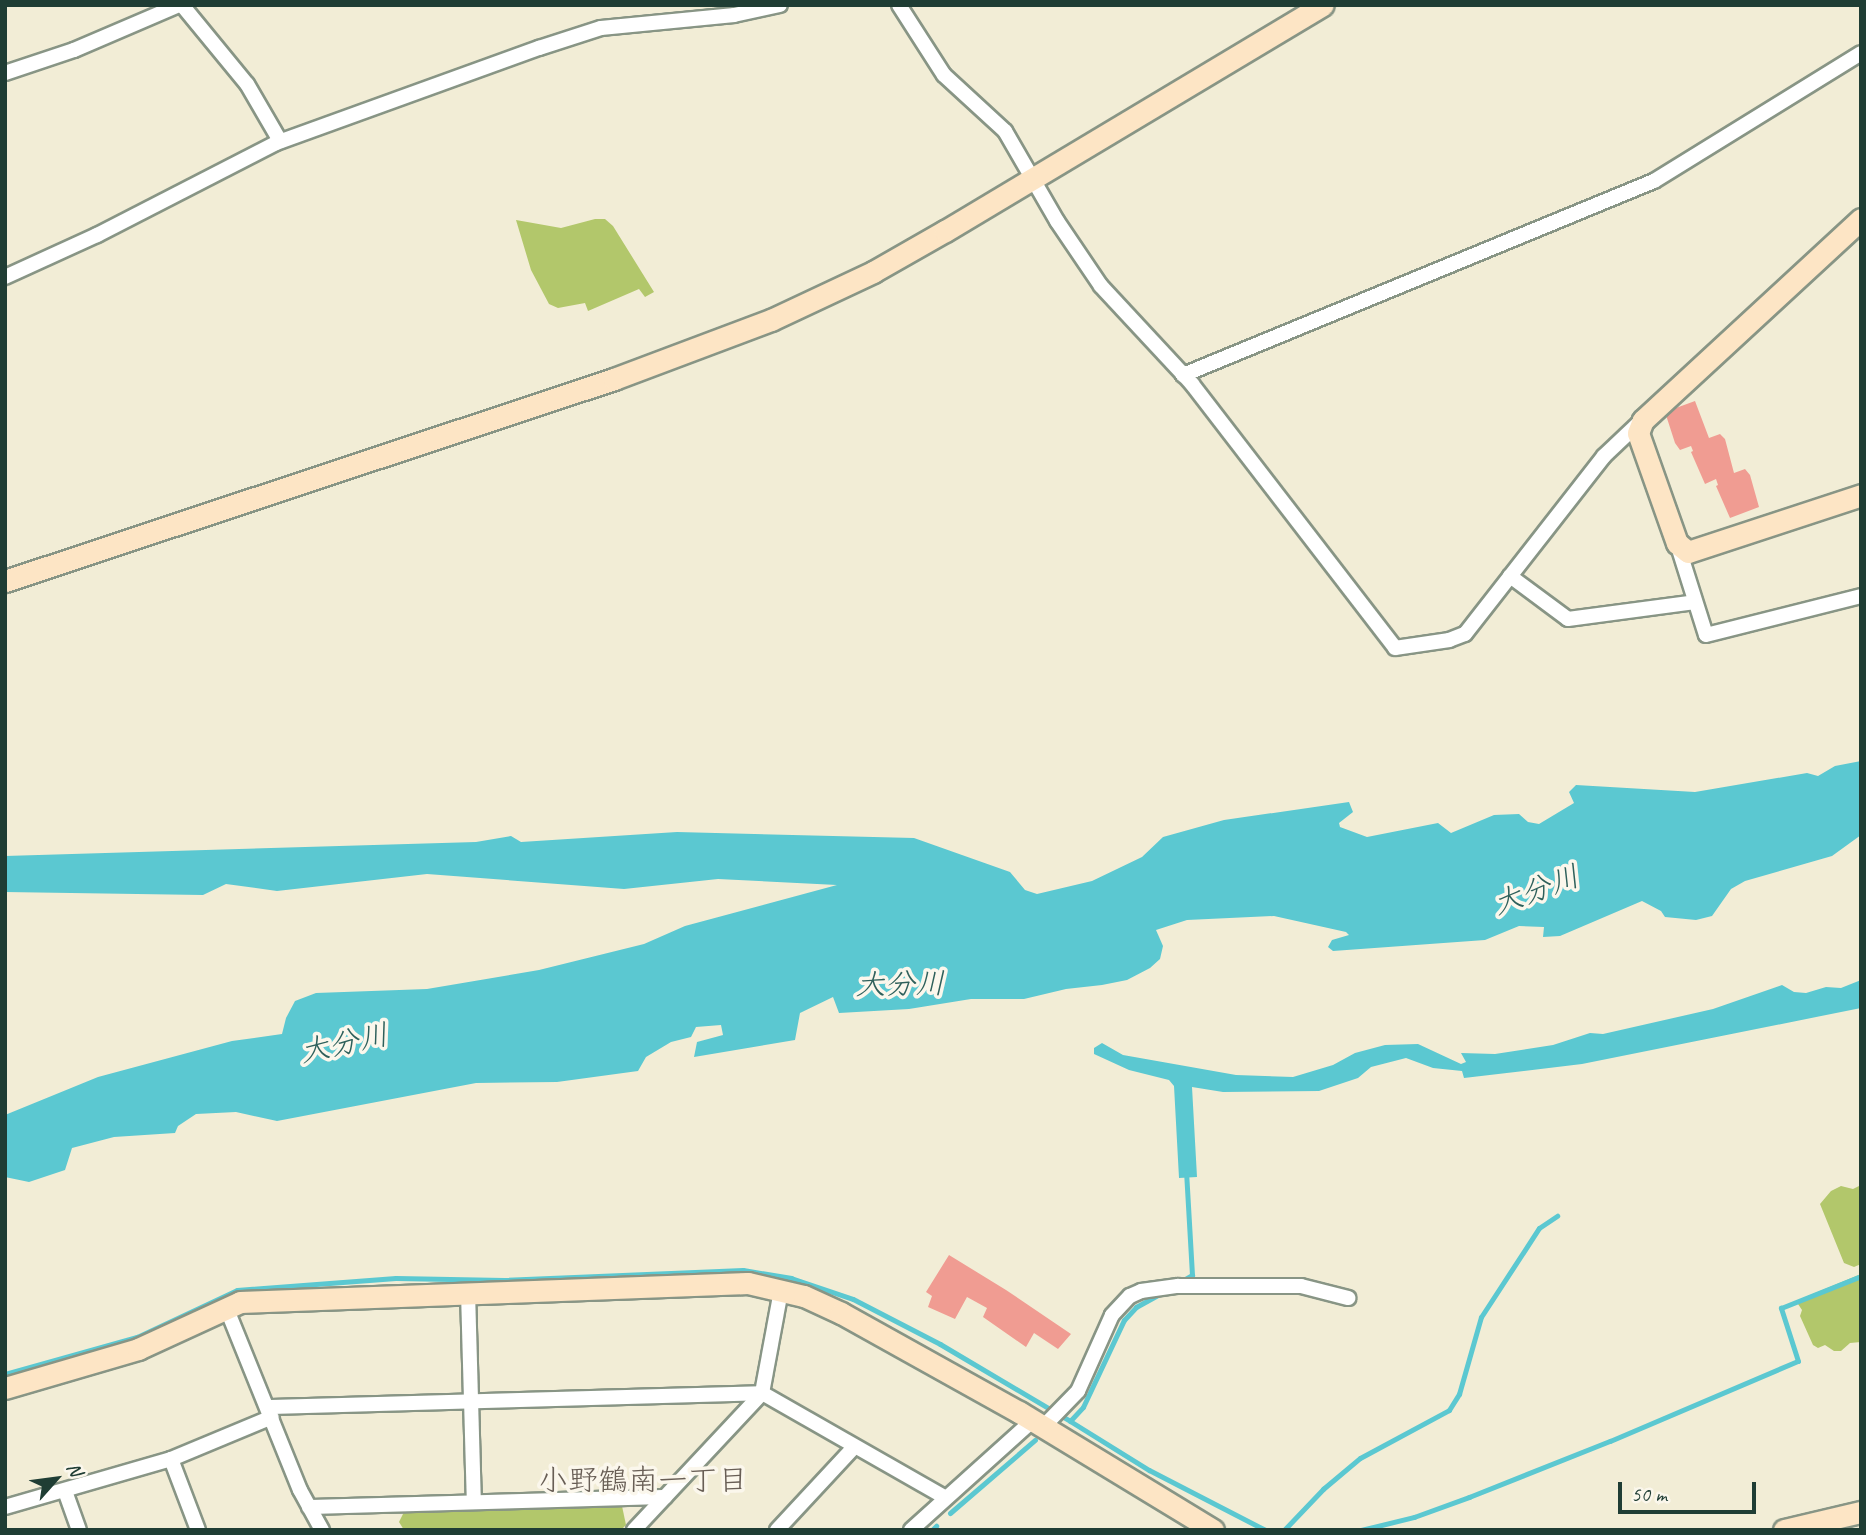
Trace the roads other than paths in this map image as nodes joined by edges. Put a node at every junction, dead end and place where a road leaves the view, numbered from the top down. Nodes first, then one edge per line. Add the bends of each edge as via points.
1 (181, 5) edge
2 (780, 5) edge
3 (900, 5) edge
4 (1323, 5) edge
5 (1861, 53) edge
6 (5, 73) edge
7 (280, 141) junction
8 (1031, 178) junction
9 (1861, 219) edge
10 (8, 271) edge
11 (1183, 375) junction
12 (1643, 420) junction
13 (1861, 495) edge
14 (1676, 543) junction
15 (1510, 576) junction
16 (5, 581) edge
17 (1861, 596) edge
18 (1695, 602) junction
19 (781, 1290) junction
20 (468, 1292) junction
21 (1348, 1298) dead end
22 (226, 1307) junction
23 (5, 1388) edge
24 (762, 1393) junction
25 (471, 1400) junction
26 (271, 1412) junction
27 (1038, 1423) junction
28 (854, 1447) junction
29 (171, 1459) junction
30 (65, 1490) junction
31 (665, 1497) junction
32 (944, 1497) junction
33 (474, 1502) junction
34 (5, 1507) edge
35 (309, 1507) junction
36 (1861, 1512) edge
37 (79, 1530) edge
38 (198, 1530) edge
39 (322, 1530) edge
40 (634, 1530) edge
41 (777, 1530) edge
42 (911, 1530) edge
43 (1213, 1530) edge
44 (1784, 1530) edge

1 - 6 street
1 - 7 street via 247,84
2 - 7 street via 734,15 588,31
3 - 8 street via 944,75 1006,131
4 - 8 street
5 - 11 street via 1654,181
7 - 10 street via 97,235
8 - 11 street via 1101,286
8 - 16 street via 873,272 715,343
9 - 12 street
11 - 15 street via 1395,648 1460,637
12 - 14 street via 1639,441
12 - 15 street via 1604,456
13 - 14 street via 1695,552
14 - 18 street
15 - 18 street via 1568,619
17 - 18 street via 1706,635
19 - 20 street via 726,1283
19 - 24 street
19 - 27 street via 834,1309
20 - 22 street via 253,1300
20 - 25 street
21 - 27 street via 1293,1285 1178,1286 1141,1291 1112,1315 1078,1391
22 - 23 street via 138,1349
22 - 26 street
24 - 25 street
24 - 28 street
24 - 31 street
25 - 26 street
25 - 33 street
26 - 29 street
26 - 35 street
27 - 32 street
27 - 43 street
28 - 32 street
28 - 41 street
29 - 30 street
29 - 38 street
30 - 34 street
30 - 37 street
31 - 33 street
31 - 40 street
32 - 42 street
33 - 35 street
35 - 39 street
36 - 44 street

